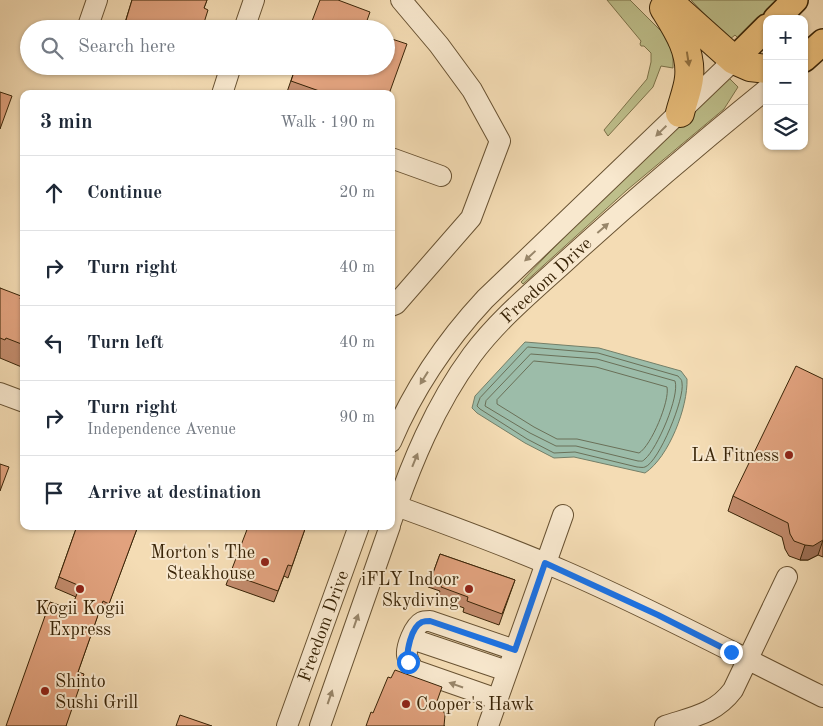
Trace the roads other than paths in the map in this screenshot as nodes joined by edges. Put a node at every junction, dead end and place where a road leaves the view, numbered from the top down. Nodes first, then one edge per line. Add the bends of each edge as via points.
1 (97, 0) edge
2 (254, 0) edge
3 (401, 0) edge
4 (660, 0) edge
5 (667, 0) edge
6 (795, 0) edge
7 (780, 15) edge
8 (90, 20) edge
9 (247, 20) edge
10 (763, 31) edge
11 (823, 42) edge
12 (808, 55) edge
13 (734, 60) junction
14 (763, 69) edge
15 (228, 75) edge
16 (223, 90) edge
17 (763, 93) edge
18 (680, 113) junction
19 (395, 159) edge
20 (441, 176) dead end
21 (395, 304) edge
22 (0, 393) edge
23 (20, 400) edge
24 (395, 434) edge
25 (395, 506) edge
26 (395, 510) edge
27 (563, 515) dead end
28 (358, 530) edge
29 (389, 530) edge
30 (545, 563) junction
31 (787, 577) dead end
32 (412, 639) junction
33 (515, 650) junction
34 (748, 660) junction
35 (508, 671) junction
36 (823, 697) edge
37 (497, 699) junction
38 (288, 726) edge
39 (320, 726) edge
40 (488, 726) edge
41 (664, 726) edge

1 - 8 street
2 - 9 street
3 - 21 street via 472,90 500,141 471,218
4 -> 18 highway via 686,47 689,79
5 - 13 highway
6 - 7 main road
10 - 13 main road, Freedom Drive
11 - 12 main road
13 - 14 highway
13 - 18 street, Freedom Drive
15 - 16 street
25 -> 17 street, Freedom Drive via 437,412 456,378 490,333 602,228
18 -> 24 street, Freedom Drive via 460,325 417,388
19 - 20 street
22 - 23 street
26 - 30 street via 429,517
27 - 30 street
28 - 38 street, Freedom Drive
39 -> 29 street, Freedom Drive
30 - 33 street
30 - 34 street
31 - 34 street
32 - 33 street via 416,628 422,622 430,621
32 - 35 street
37 -> 32 street via 414,670 408,662 407,653
33 - 35 street
34 - 36 street
34 - 41 street via 733,690 718,706
35 - 37 street
37 - 40 street

